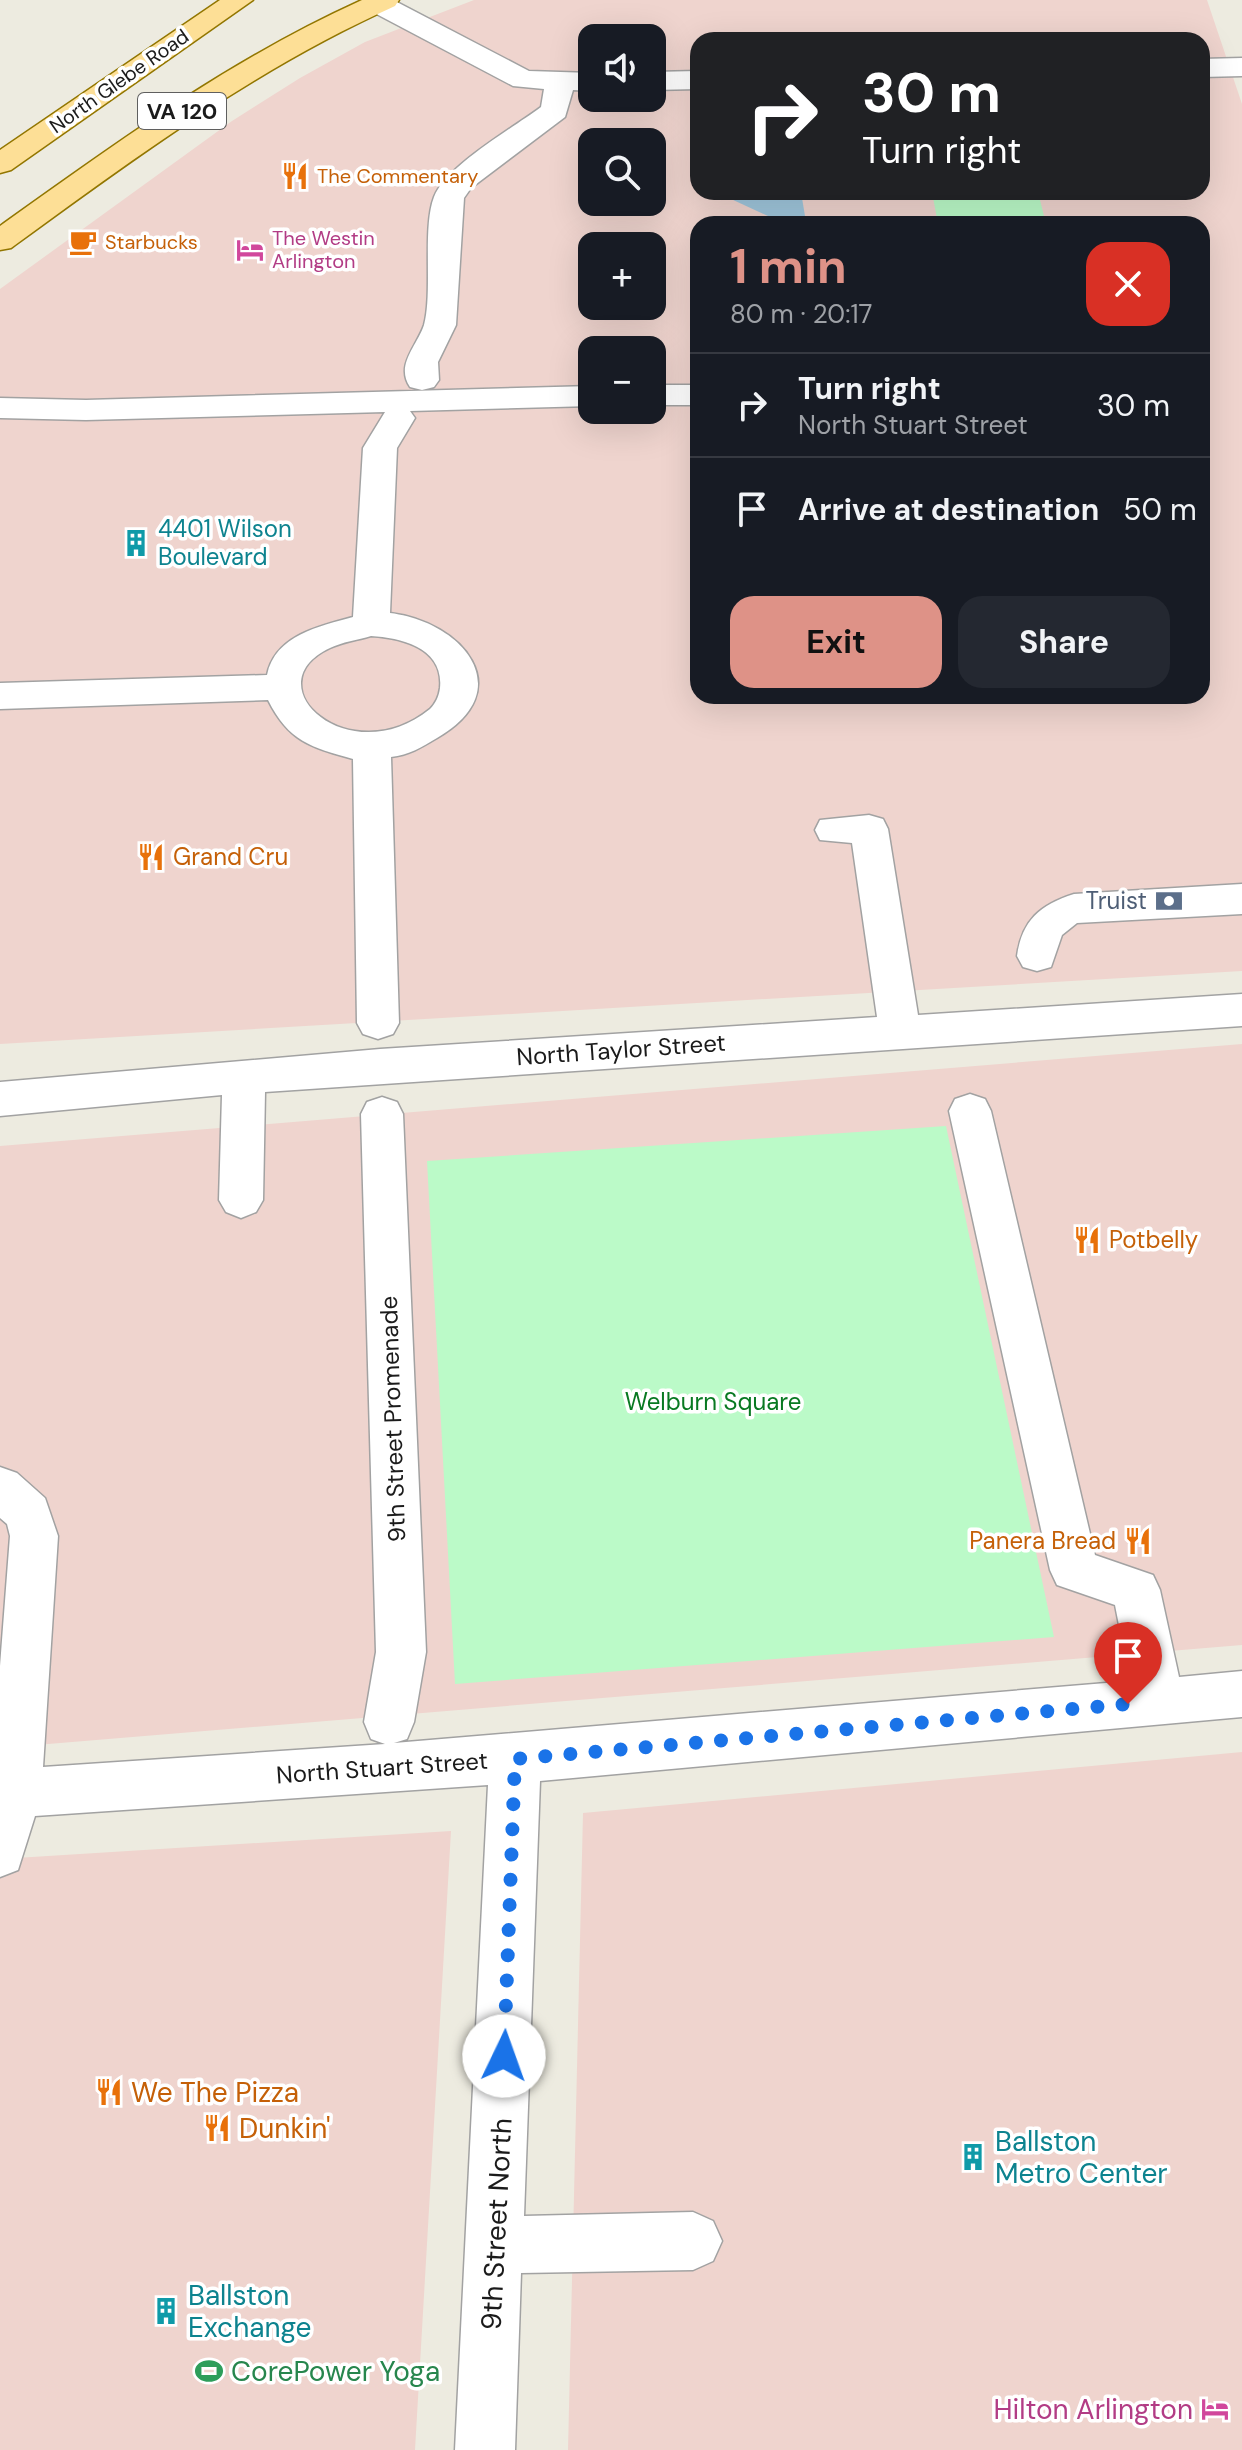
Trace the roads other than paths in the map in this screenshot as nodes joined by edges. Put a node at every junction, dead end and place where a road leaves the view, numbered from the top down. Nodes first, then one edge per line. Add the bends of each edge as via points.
1 (237, 1) edge
2 (381, 2) edge
3 (1242, 67) edge
4 (1210, 68) edge
5 (690, 80) edge
6 (666, 81) edge
7 (578, 82) edge
8 (560, 83) junction
9 (0, 164) edge
10 (0, 241) edge
11 (422, 380) dead end
12 (666, 395) edge
13 (690, 395) edge
14 (578, 396) edge
15 (0, 408) edge
16 (398, 418) dead end
17 (371, 624) junction
18 (282, 687) junction
19 (0, 696) edge
20 (372, 746) junction
21 (851, 829) dead end
22 (1242, 899) edge
23 (1037, 956) dead end
24 (1242, 1010) edge
25 (378, 1023) dead end
26 (900, 1032) junction
27 (244, 1077) junction
28 (0, 1099) edge
29 (970, 1111) dead end
30 (382, 1114) dead end
31 (241, 1200) dead end
32 (0, 1488) edge
33 (15, 1586) edge
34 (1242, 1694) edge
35 (1159, 1701) junction
36 (389, 1722) dead end
37 (515, 1759) junction
38 (8, 1793) edge
39 (0, 1852) edge
40 (693, 2241) dead end
41 (495, 2245) junction
42 (485, 2450) edge

1 - 9 main road, North Glebe Road / VA 120
2 - 8 street via 523,80
2 - 10 main road, VA 120 via 229,80
3 - 4 street
5 - 6 street
7 - 8 street
8 - 11 street via 555,111 460,182 449,198 440,325 422,362
12 - 13 street
14 - 15 street
16 - 17 street via 380,448
17 - 18 street via 322,635 302,648 289,664
17 - 20 street via 421,632 454,659 461,678 447,715 427,731
18 - 19 street
18 - 20 street via 282,699 293,718 312,735
20 - 25 street
21 - 26 street
22 - 23 street via 1074,909 1057,914 1045,926
24 - 26 street, North Taylor Street
26 - 27 street, North Taylor Street
27 - 28 street, North Taylor Street
27 - 31 street
29 - 35 street via 1074,1570 1136,1590
30 - 36 street, 9th Street Promenade via 401,1652
32 - 33 street via 28,1513 34,1536
33 - 38 street
34 - 35 street, North Stuart Street
35 - 37 street, North Stuart Street
37 - 38 street, North Stuart Street
37 - 41 street, 9th Street North
38 - 39 street
40 - 41 street
41 - 42 street, 9th Street North

